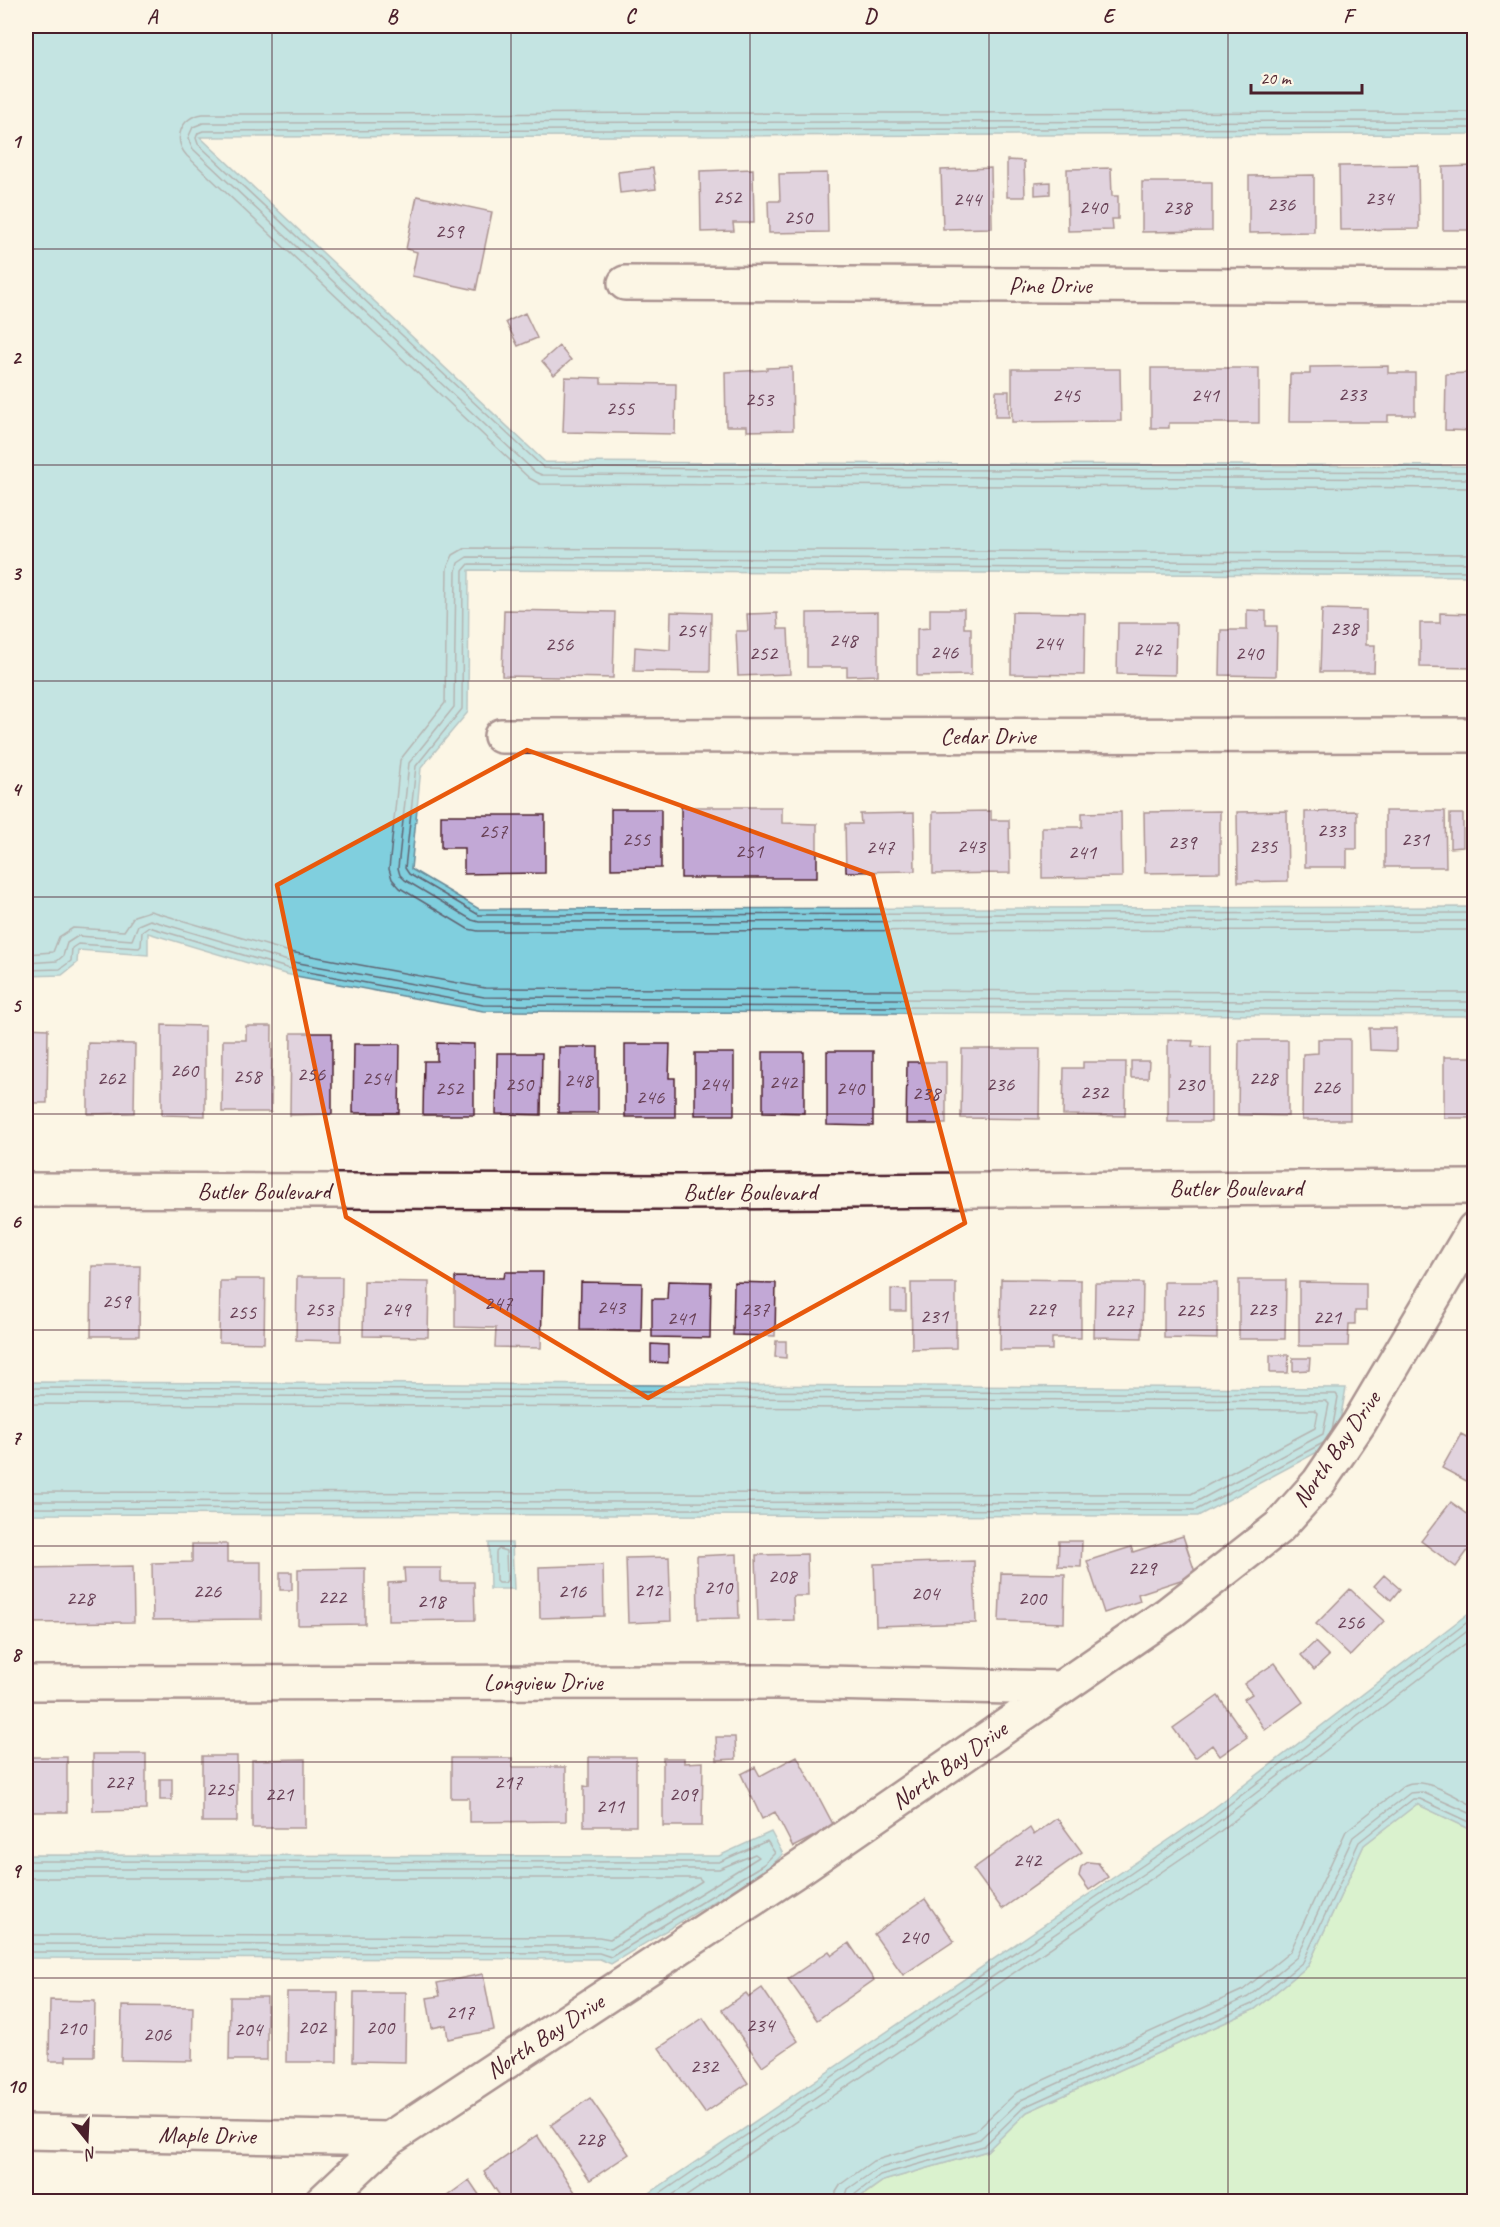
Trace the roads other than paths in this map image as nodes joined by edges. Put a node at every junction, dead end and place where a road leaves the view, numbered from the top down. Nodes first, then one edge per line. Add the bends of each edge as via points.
1 (625, 283) dead end
2 (1474, 287) edge
3 (1474, 735) edge
4 (501, 736) dead end
5 (1474, 1187) edge
6 (26, 1190) edge
7 (1474, 1229) edge
8 (26, 1683) edge
9 (1061, 1688) junction
10 (26, 2132) edge
11 (389, 2139) junction
12 (322, 2202) edge

1 - 2 street, Pine Drive
3 - 4 street, Cedar Drive
5 - 6 street, Butler Boulevard via 678,1192
7 - 9 street, North Bay Drive via 1359,1423 1319,1482 1279,1527 1168,1614
8 - 9 street, Longview Drive via 778,1682
9 - 11 street, North Bay Drive via 803,1866
10 - 11 street, Maple Drive
11 - 12 street, North Bay Drive

